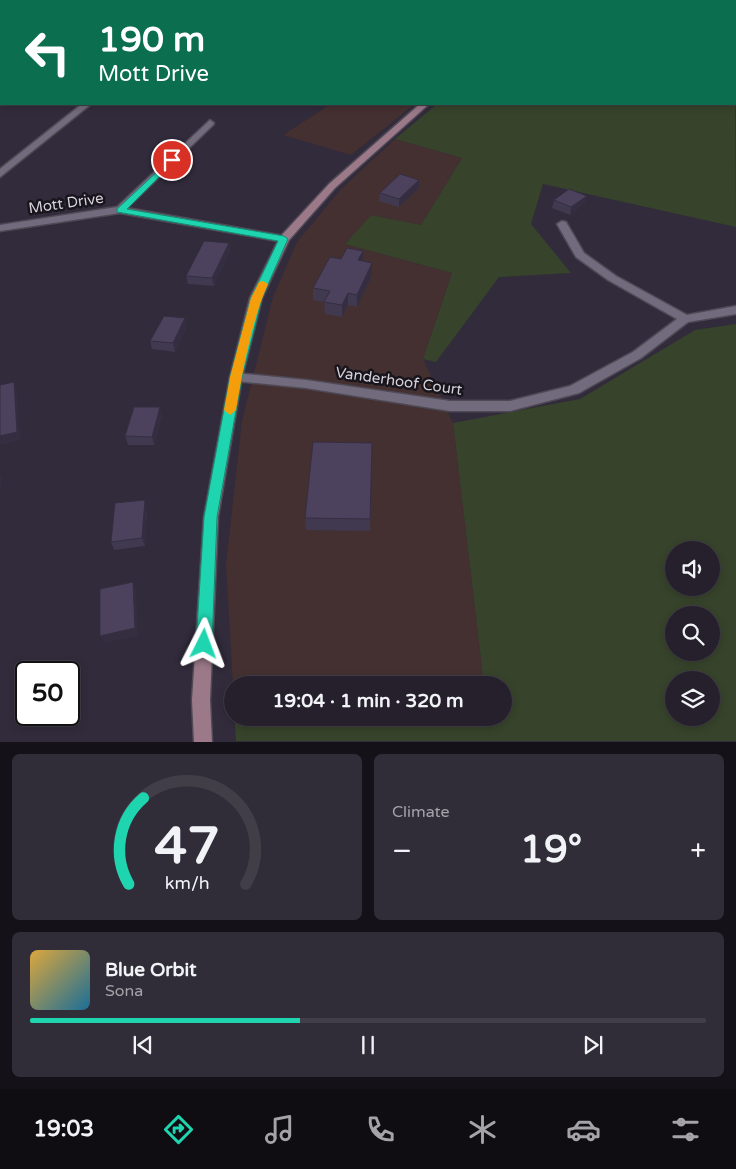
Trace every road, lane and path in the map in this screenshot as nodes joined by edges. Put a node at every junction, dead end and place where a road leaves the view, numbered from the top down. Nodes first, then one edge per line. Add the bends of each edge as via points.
1 (86, 105) edge
2 (424, 105) edge
3 (210, 123) dead end
4 (0, 174) edge
5 (120, 210) junction
6 (562, 224) dead end
7 (0, 228) edge
8 (284, 239) junction
9 (736, 310) edge
10 (685, 319) junction
11 (236, 377) junction
12 (203, 742) edge

1 - 4 street
2 - 8 main road via 332,186
3 - 5 street
5 - 7 street, Mott Drive
5 - 8 street, Mott Drive
6 - 10 street via 580,255 612,278
8 - 11 main road via 256,298
9 - 10 street, Vanderhoof Court
10 - 11 street, Vanderhoof Court via 637,355 574,390 510,406 450,406
11 - 12 main road via 210,517 201,700

